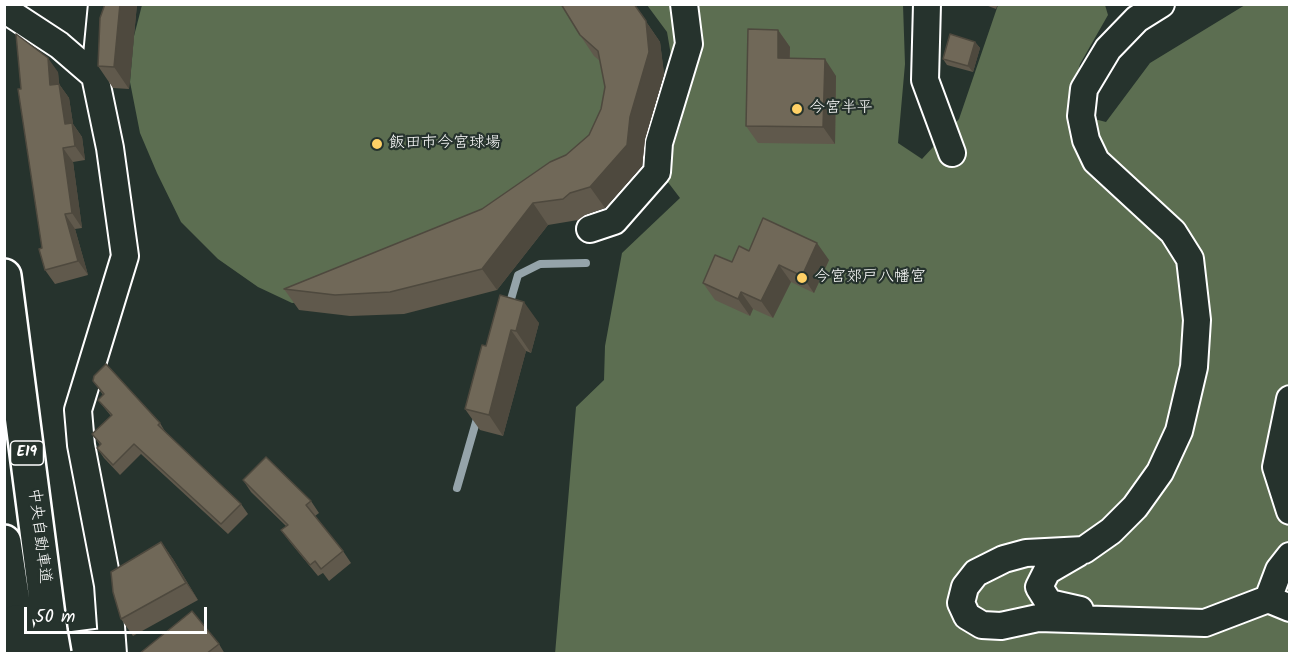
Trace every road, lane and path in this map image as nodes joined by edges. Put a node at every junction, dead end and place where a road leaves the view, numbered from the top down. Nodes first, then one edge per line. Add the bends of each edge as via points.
1 (102, 4) edge
2 (684, 4) edge
3 (927, 4) edge
4 (1161, 4) edge
5 (4, 9) edge
6 (95, 76) junction
7 (952, 153) dead end
8 (590, 229) dead end
9 (4, 276) edge
10 (1290, 399) edge
11 (1290, 511) edge
12 (4, 542) edge
13 (1084, 550) junction
14 (1290, 556) edge
15 (1279, 603) edge
16 (1123, 620) junction
17 (10, 633) edge
18 (52, 642) edge
19 (112, 647) edge
20 (21, 654) edge

1 - 6 street
2 - 8 street via 689,44 659,143 657,172 614,221
3 - 7 street via 925,80
4 - 13 street via 1137,19 1108,48 1084,89 1081,116 1086,141 1096,161 1173,232 1190,260 1197,320 1194,368 1179,431 1160,472 1135,507
5 - 6 street via 59,45
6 - 19 street via 110,148 124,256 78,410 108,585
9 - 18 highway, 中央自動車道 / E19
10 - 11 street via 1276,467
12 - 17 highway, 中央自動車道
13 - 16 street via 1047,571 1040,587 1049,603
13 - 16 street via 1026,553 976,573 965,587 961,603 967,616 992,626 1038,618
14 - 15 street via 1280,570
15 - 16 street via 1205,623
17 - 19 street via 38,651
17 - 20 highway, 中央自動車道, bridge

